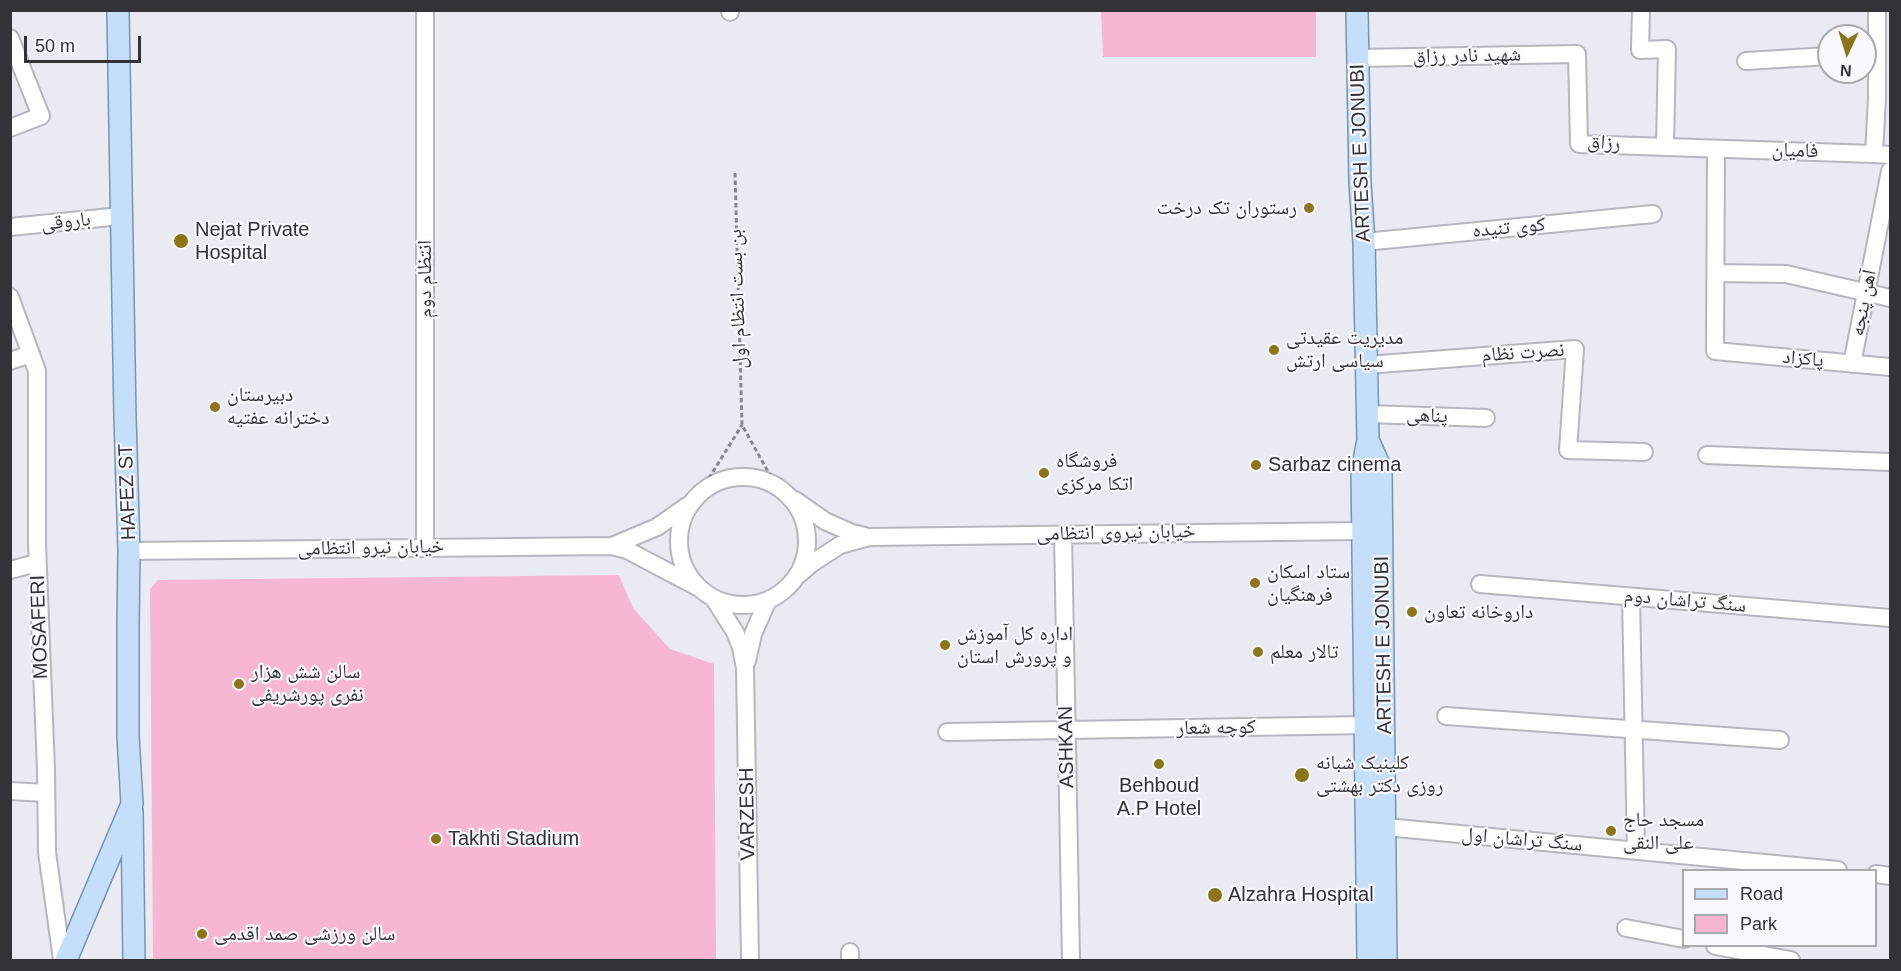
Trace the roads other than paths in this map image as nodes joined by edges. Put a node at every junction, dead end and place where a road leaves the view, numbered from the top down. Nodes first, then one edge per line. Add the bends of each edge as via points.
1 (118, 10) edge
2 (425, 10) edge
3 (1357, 10) edge
4 (1641, 10) edge
5 (10, 38) edge
6 (1577, 54) joint
7 (1817, 57) edge
8 (1358, 58) junction
9 (1746, 61) dead end
10 (1877, 73) edge
11 (1884, 97) edge
12 (10, 128) edge
13 (1665, 147) junction
14 (1716, 149) junction
15 (1882, 155) edge
16 (1890, 171) edge
17 (1653, 214) dead end
18 (121, 216) junction
19 (10, 227) edge
20 (1364, 242) junction
21 (1716, 273) junction
22 (1866, 292) junction
23 (10, 297) edge
24 (1890, 298) edge
25 (31, 354) junction
26 (10, 361) edge
27 (1852, 364) junction
28 (1366, 365) junction
29 (1890, 367) edge
30 (1368, 414) junction
31 (1486, 418) dead end
32 (1368, 440) junction
33 (1644, 452) dead end
34 (1707, 455) dead end
35 (1890, 462) edge
36 (781, 489) junction
37 (689, 504) junction
38 (1362, 531) junction
39 (1063, 534) junction
40 (868, 537) junction
41 (612, 546) junction
42 (425, 548) junction
43 (129, 551) junction
44 (37, 563) junction
45 (10, 570) edge
46 (796, 577) junction
47 (1480, 584) dead end
48 (699, 588) junction
49 (1631, 597) junction
50 (714, 599) junction
51 (768, 600) junction
52 (1890, 618) edge
53 (745, 668) junction
54 (1446, 716) dead end
55 (1366, 725) junction
56 (1633, 730) junction
57 (1066, 731) junction
58 (947, 732) dead end
59 (1780, 740) dead end
60 (10, 791) edge
61 (46, 793) junction
62 (132, 804) junction
63 (1386, 827) junction
64 (1636, 851) junction
65 (1827, 869) edge
66 (1626, 928) dead end
67 (1682, 939) edge
68 (1725, 947) edge
69 (64, 960) edge
70 (134, 960) edge
71 (750, 960) edge
72 (1071, 960) edge
73 (1368, 960) edge
74 (1386, 960) edge
75 (1791, 960) edge

1 - 18 main road, HAFEZ ST
2 - 42 street, انتظام دوم
3 - 8 main road, ARTESH E JONUBI
4 - 13 street via 1640,50 1667,50
5 - 12 street via 41,116
6 - 8 street, شهید نادر رزاق
6 - 13 street, رزاق via 1579,144
7 - 9 street
8 - 20 main road, ARTESH E JONUBI
10 - 11 street
11 - 15 street
13 - 14 street, رزاق
14 - 15 street, فامیان
14 - 21 street
16 - 22 street, آهن پنجه
17 - 20 street, کوی تنیده
18 - 19 street, باروقی
18 - 43 main road, HAFEZ ST
20 - 28 main road, ARTESH E JONUBI
21 - 22 street via 1786,274
21 - 27 street, پاکزاد via 1715,351
22 - 24 street
22 - 27 street, آهن پنجه
23 - 25 street, MOSAFERI
25 - 26 street
25 - 44 street, MOSAFERI via 37,371
27 - 29 street, پاکزاد
28 - 30 main road, ARTESH E JONUBI
28 - 33 street, نصرت نظام via 1575,349 1568,450
30 - 31 street, پناهی
30 - 32 main road, ARTESH E JONUBI
32 - 38 main road, ARTESH E JONUBI via 1362,470
32 - 63 main road, ARTESH E JONUBI via 1381,469
34 - 35 street
36 - 37 street via 753,477 735,477 717,481
36 - 40 street, خیابان نیروی انتظامی via 825,521
36 - 46 street via 798,507 805,524 804,560
37 - 41 street, خیابان نیرو انتظامی via 657,526
37 - 48 street via 681,521 680,557
38 - 39 street, خیابان نیروی انتظامی
38 - 55 main road, ARTESH E JONUBI
39 - 40 street, خیابان نیروی انتظامی
39 - 57 street, ASHKAN
40 - 46 street, خیابان نیروی انتظامی via 840,545
41 - 42 street, خیابان نیرو انتظامی
41 - 48 street, خیابان نیرو انتظامی via 627,549
42 - 43 street, خیابان نیرو انتظامی
43 - 62 main road, HAFEZ ST via 128,736
44 - 45 street
44 - 61 street, MOSAFERI
46 - 51 street
47 - 49 street, سنگ تراشان دوم
48 - 50 street
49 - 52 street, سنگ تراشان دوم
49 - 56 street
50 - 51 street via 732,604
50 - 53 street, VARZESH via 735,632
51 - 53 street, VARZESH via 753,634
53 - 71 street, VARZESH
54 - 56 street
55 - 57 street, کوچه شعار
55 - 73 main road, ARTESH E JONUBI
56 - 59 street
56 - 64 street
57 - 58 street, کوچه شعار
57 - 72 street, ASHKAN
60 - 61 street
61 - 69 street, MOSAFERI via 47,852
62 - 69 main road, HAFEZ ST
62 - 70 main road
63 - 64 street, سنگ تراشان اول
63 - 74 main road, ARTESH E JONUBI
64 - 65 street, سنگ تراشان اول
66 - 67 street
68 - 75 street

